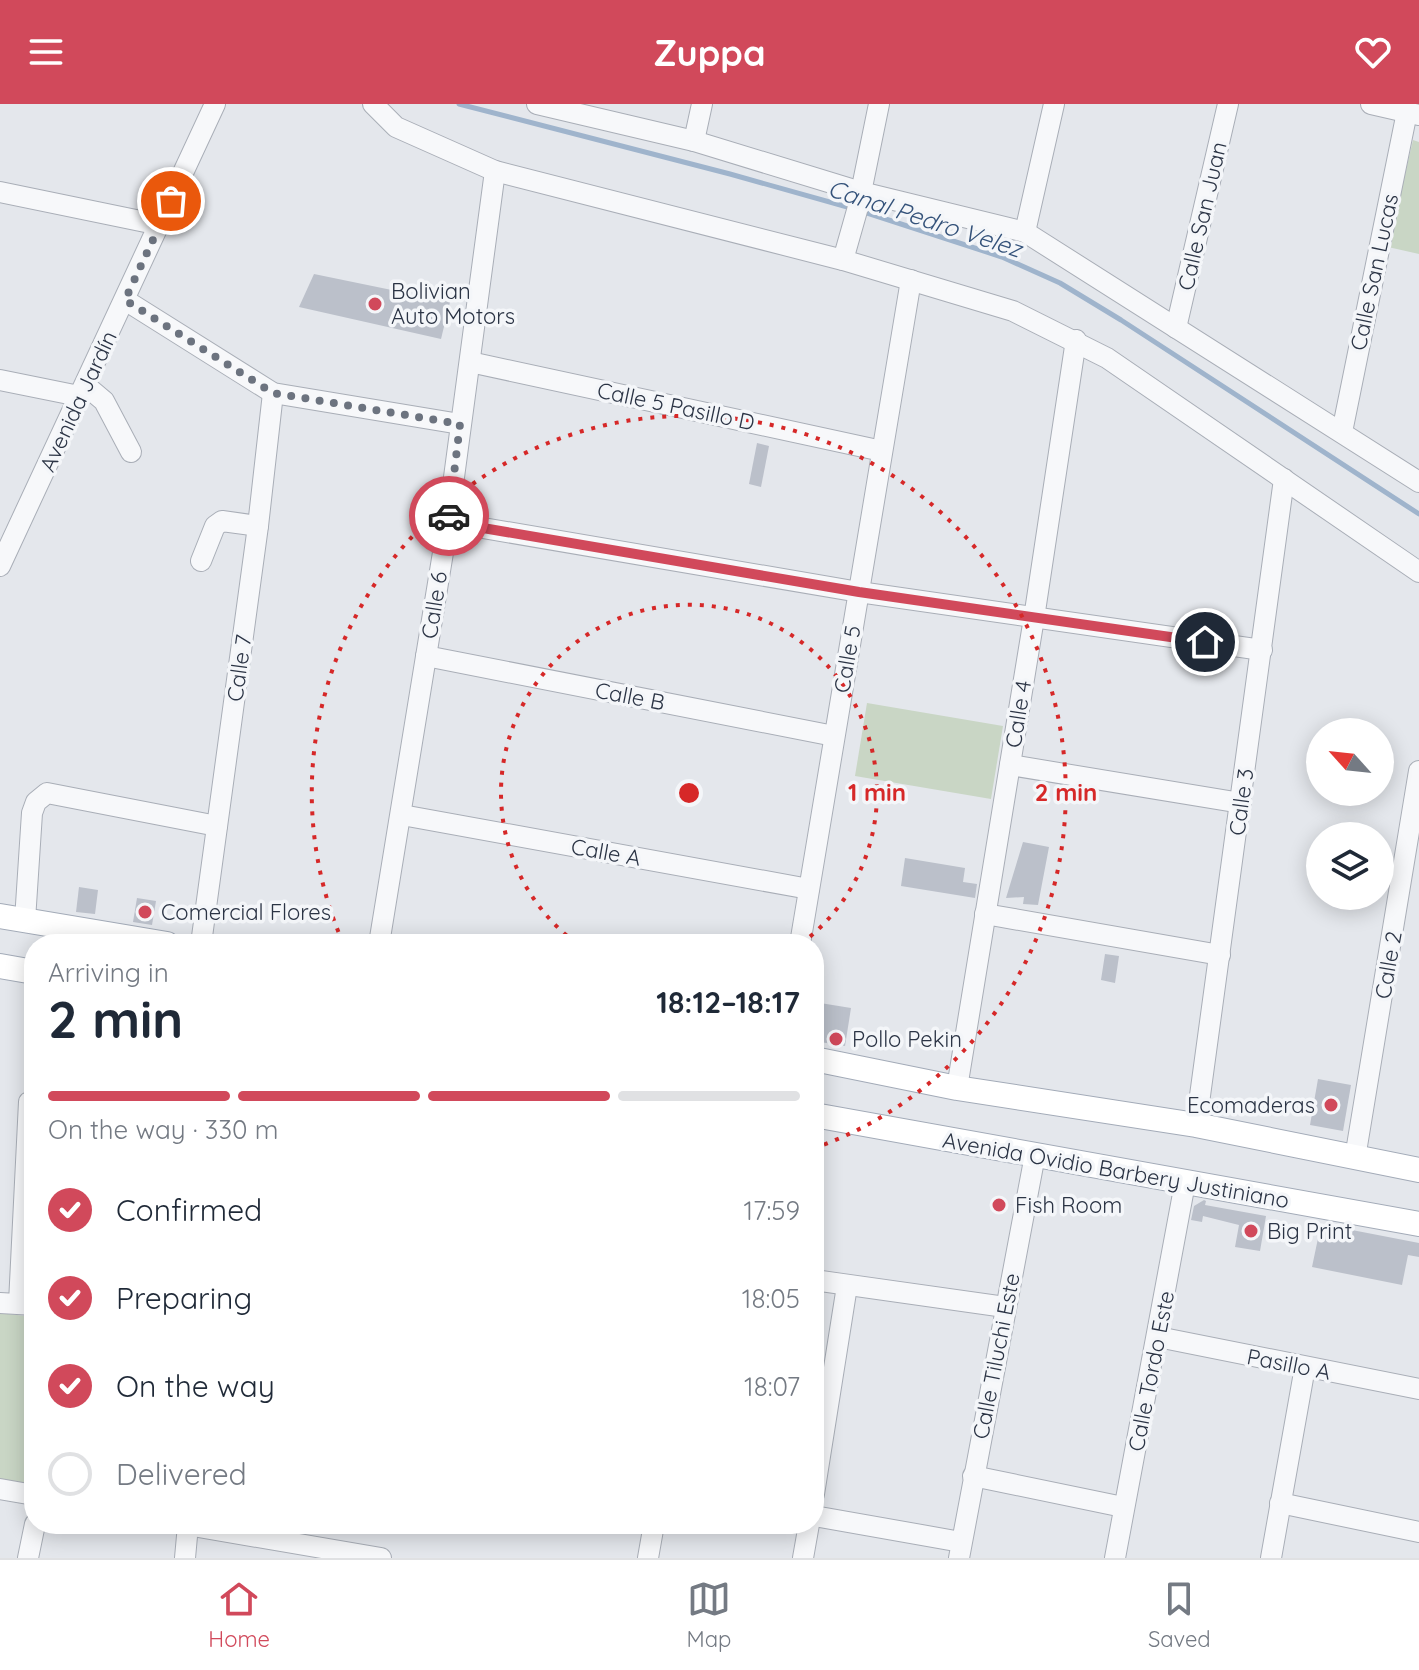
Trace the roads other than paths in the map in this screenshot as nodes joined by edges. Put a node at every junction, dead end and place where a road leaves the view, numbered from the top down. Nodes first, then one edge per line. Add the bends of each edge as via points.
1 (215, 104) edge
2 (373, 104) edge
3 (537, 104) edge
4 (702, 104) edge
5 (879, 104) edge
6 (1054, 104) edge
7 (1228, 104) edge
8 (1371, 104) edge
9 (1413, 114) edge
10 (694, 141) junction
11 (495, 171) junction
12 (0, 192) edge
13 (859, 199) junction
14 (160, 225) junction
15 (1025, 232) junction
16 (843, 260) junction
17 (911, 280) junction
18 (125, 300) junction
19 (1176, 328) junction
20 (1076, 340) junction
21 (470, 362) junction
22 (0, 380) edge
23 (82, 391) junction
24 (273, 393) junction
25 (460, 424) junction
26 (1342, 432) junction
27 (882, 451) junction
28 (131, 452) dead end
29 (1284, 479) junction
30 (1419, 482) edge
31 (448, 522) junction
32 (258, 526) junction
33 (201, 561) dead end
34 (0, 566) edge
35 (1419, 572) edge
36 (859, 592) junction
37 (1034, 618) junction
38 (1262, 650) junction
39 (426, 656) junction
40 (834, 736) junction
41 (1010, 765) junction
42 (1419, 771) edge
43 (1241, 803) junction
44 (402, 815) junction
45 (217, 826) junction
46 (809, 889) junction
47 (985, 914) junction
48 (0, 916) edge
49 (25, 920) junction
50 (108, 934) edge
51 (202, 934) edge
52 (381, 934) edge
53 (802, 934) edge
54 (1220, 955) junction
55 (0, 966) edge
56 (24, 970) edge
57 (824, 1061) edge
58 (957, 1088) junction
59 (824, 1117) edge
60 (1196, 1125) junction
61 (1035, 1155) junction
62 (1355, 1158) junction
63 (1419, 1170) edge
64 (1185, 1183) junction
65 (24, 1194) edge
66 (1419, 1224) edge
67 (824, 1282) edge
68 (847, 1286) junction
69 (18, 1304) edge
70 (1005, 1307) junction
71 (1158, 1337) junction
72 (1305, 1367) junction
73 (1419, 1389) edge
74 (824, 1431) edge
75 (973, 1476) junction
76 (0, 1489) edge
77 (24, 1493) edge
78 (1280, 1503) junction
79 (1123, 1507) junction
80 (824, 1518) edge
81 (1419, 1532) edge
82 (33, 1534) edge
83 (184, 1534) edge
84 (238, 1534) edge
85 (652, 1534) edge
86 (807, 1534) edge
87 (960, 1550) edge
88 (28, 1558) edge
89 (185, 1558) edge
90 (381, 1558) edge
91 (648, 1558) edge
92 (803, 1558) edge
93 (1115, 1558) edge
94 (1271, 1558) edge

1 - 14 street, Avenida Jardín
2 - 11 street via 396,127
3 - 10 street
4 - 10 street
5 - 13 street
6 - 15 street
7 - 19 street, Calle San Juan
8 - 9 street
9 - 26 street, Calle San Lucas
10 - 13 street
11 - 16 street
11 - 21 street, Calle 6
12 - 14 street
13 - 15 street
13 - 16 street
14 - 18 street, Avenida Jardín
15 - 19 street
16 - 17 street
17 - 20 street via 1013,311
17 - 27 street, Calle 5
18 - 23 street, Avenida Jardín
18 - 24 street
19 - 26 street
20 - 29 street
20 - 37 street, Calle 4
21 - 25 street, Calle 6
21 - 27 street, Calle 5 Pasillo D
22 - 23 street
23 - 28 street via 104,401
23 - 34 street, Avenida Jardín
24 - 25 street
24 - 32 street, Calle 7
25 - 31 street, Calle 6
26 - 30 street
27 - 36 street, Calle 5
29 - 35 street
29 - 38 street, Calle 3
31 - 36 street
31 - 39 street, Calle 6
32 - 33 street via 222,521
32 - 45 street, Calle 7
36 - 37 street
36 - 40 street, Calle 5
37 - 38 street
37 - 41 street, Calle 4
38 - 43 street, Calle 3
39 - 40 street, Calle B
39 - 44 street, Calle 6
40 - 46 street, Calle 5
41 - 43 street
41 - 47 street, Calle 4
42 - 62 street, Calle 2
43 - 54 street, Calle 3
44 - 46 street, Calle A
44 - 52 street, Calle 6
45 - 49 street via 47,793 32,813
45 - 51 street, Calle 7
46 - 53 street, Calle 5
47 - 54 street
47 - 58 street, Calle 4
48 - 49 main road
49 - 50 main road
54 - 60 street, Calle 3
55 - 56 main road
57 - 58 main road
58 - 60 main road
59 - 61 main road, Avenida Ovidio Barbery Justiniano
60 - 62 main road
61 - 64 main road, Avenida Ovidio Barbery Justiniano
61 - 70 street, Calle Tiluchi Este
62 - 63 main road
64 - 66 main road, Avenida Ovidio Barbery Justiniano
64 - 71 street, Calle Tordo Este
65 - 69 street
67 - 68 street
68 - 70 street
68 - 74 street
70 - 75 street, Calle Tiluchi Este
71 - 72 street, Pasillo A
71 - 79 street, Calle Tordo Este
72 - 73 street, Pasillo A
72 - 78 street
75 - 79 street
75 - 87 street, Calle Tiluchi Este
76 - 77 street
78 - 81 street
78 - 94 street
79 - 93 street, Calle Tordo Este
80 - 87 street
82 - 88 street
83 - 89 street
84 - 90 street
85 - 91 street
86 - 92 street

